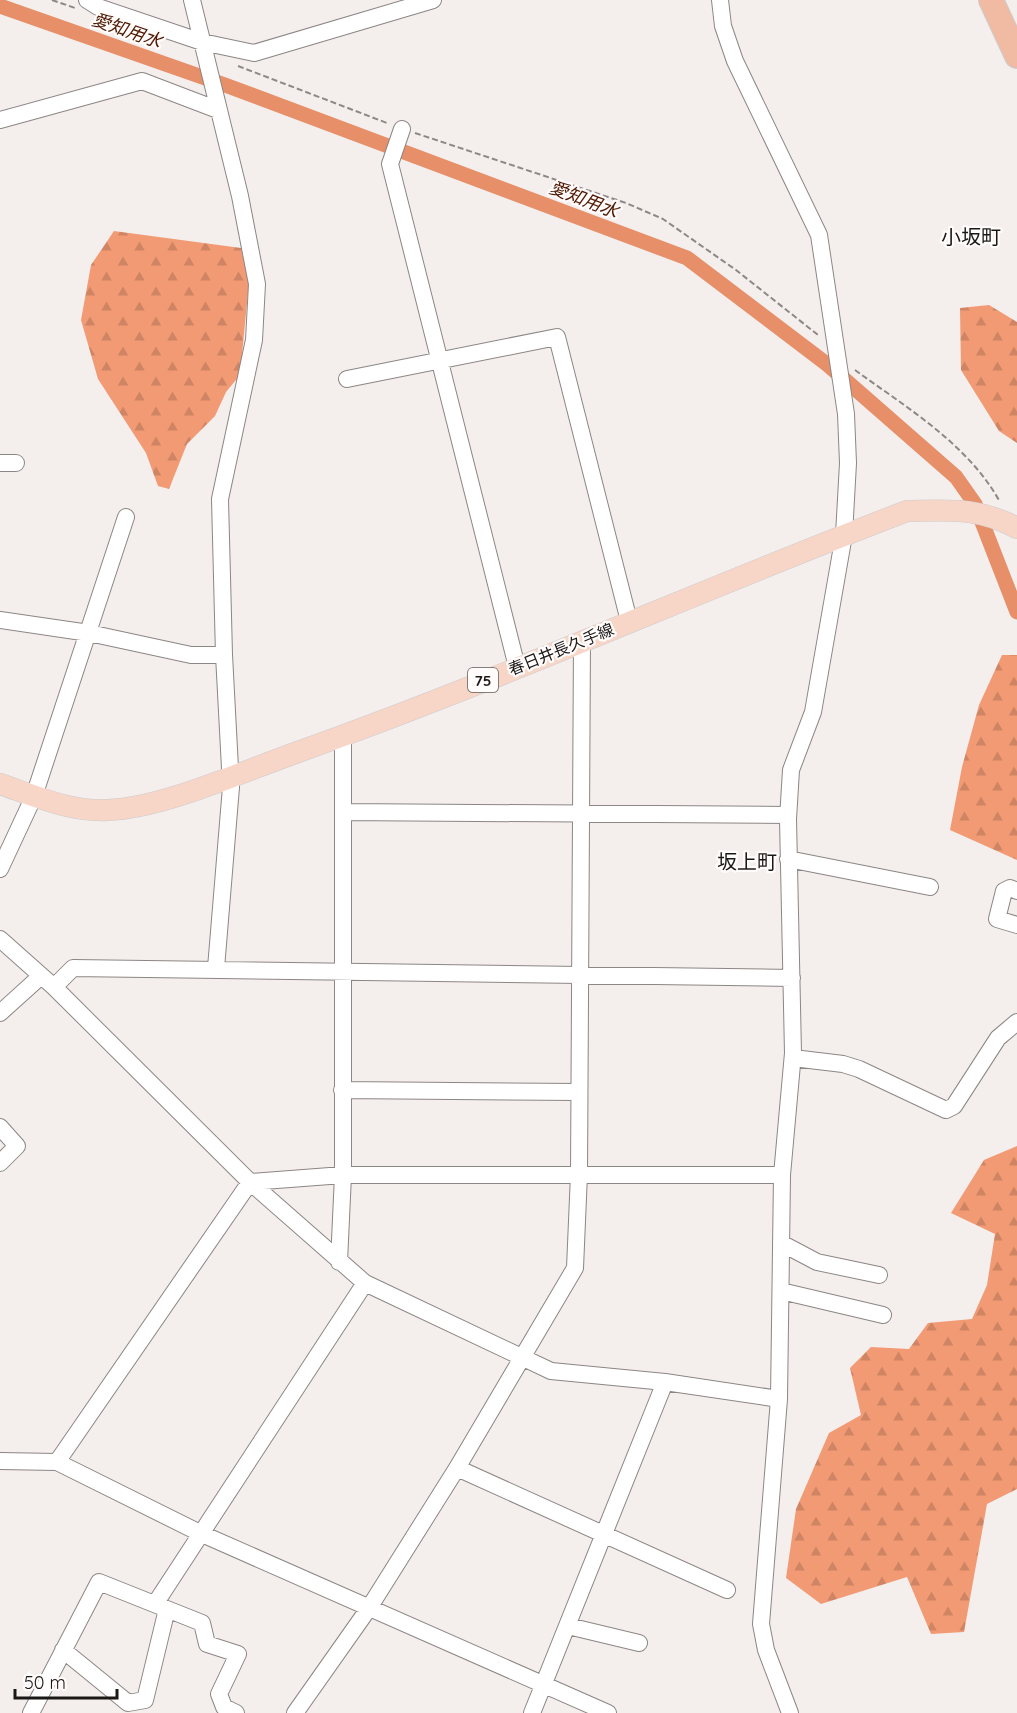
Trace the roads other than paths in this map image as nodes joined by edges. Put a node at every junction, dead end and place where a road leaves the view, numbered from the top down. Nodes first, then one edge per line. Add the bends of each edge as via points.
1 (87, 0) edge
2 (192, 0) edge
3 (433, 0) edge
4 (720, 0) edge
5 (991, 0) edge
6 (202, 42) junction
7 (1017, 56) edge
8 (217, 104) junction
9 (0, 120) edge
10 (402, 129) road end
11 (440, 359) junction
12 (347, 379) dead end
13 (126, 517) dead end
14 (1010, 524) edge
15 (844, 535) junction
16 (0, 620) edge
17 (629, 621) junction
18 (89, 633) junction
19 (582, 640) junction
20 (224, 655) junction
21 (517, 667) junction
22 (343, 736) junction
23 (229, 776) junction
24 (0, 784) edge
25 (34, 796) junction
26 (343, 812) junction
27 (581, 813) junction
28 (788, 815) junction
29 (788, 860) junction
30 (0, 869) edge
31 (930, 887) dead end
32 (1017, 891) edge
33 (1017, 925) edge
34 (0, 939) edge
35 (216, 968) junction
36 (342, 970) junction
37 (579, 974) junction
38 (41, 976) junction
39 (792, 978) junction
40 (54, 987) junction
41 (0, 1013) edge
42 (1017, 1022) edge
43 (793, 1058) junction
44 (342, 1090) junction
45 (579, 1092) junction
46 (0, 1127) edge
47 (0, 1163) edge
48 (579, 1174) junction
49 (343, 1175) junction
50 (783, 1175) junction
51 (250, 1182) junction
52 (782, 1244) junction
53 (339, 1262) junction
54 (879, 1275) dead end
55 (365, 1283) junction
56 (781, 1291) junction
57 (883, 1315) dead end
58 (522, 1359) junction
59 (665, 1382) junction
60 (779, 1399) junction
61 (0, 1461) edge
62 (57, 1462) junction
63 (457, 1468) junction
64 (202, 1534) junction
65 (604, 1536) junction
66 (727, 1590) dead end
67 (161, 1607) junction
68 (369, 1608) junction
69 (568, 1626) junction
70 (639, 1643) dead end
71 (63, 1650) junction
72 (543, 1686) junction
73 (125, 1708) edge
74 (31, 1713) edge
75 (236, 1713) edge
76 (295, 1713) edge
77 (532, 1713) edge
78 (608, 1713) edge
79 (790, 1713) edge

1 - 6 street
2 - 6 street
3 - 6 street via 254,53
4 - 15 street via 723,26 735,61 819,235 846,414
5 - 7 highway
6 - 8 street
8 - 9 street via 142,81
8 - 20 street via 257,284 254,340 220,499
10 - 11 street via 390,164
11 - 12 street
11 - 17 street via 557,337
11 - 21 street
13 - 18 street
14 - 15 main road, 春日井長久手線 / 75 via 960,509 907,511
15 - 17 main road, 春日井長久手線 / 75
15 - 28 street via 813,712 791,770
16 - 18 street
17 - 19 main road, 春日井長久手線 / 75
18 - 20 street via 191,655
18 - 25 street
19 - 21 main road, 春日井長久手線 / 75
19 - 27 street
20 - 23 street
21 - 22 main road, 春日井長久手線 / 75
22 - 23 main road, 春日井長久手線 / 75
22 - 26 street
23 - 25 main road, 春日井長久手線 / 75 via 165,799 109,810 75,808
23 - 35 street
24 - 25 main road, 春日井長久手線 / 75
25 - 30 street
26 - 27 street
26 - 36 street
27 - 28 street
27 - 37 street
28 - 29 street
29 - 31 street
29 - 39 street
32 - 33 street via 1004,891 997,919
34 - 38 street
35 - 36 street
35 - 40 street via 73,968
36 - 37 street
36 - 44 street
37 - 39 street
37 - 45 street
38 - 40 street
38 - 41 street
39 - 43 street
40 - 51 street
42 - 43 street via 998,1038 954,1106 946,1110 860,1069
43 - 50 street
44 - 45 street
44 - 49 street
45 - 48 street
46 - 47 street via 17,1146
48 - 49 street
48 - 50 street
48 - 58 street via 575,1269
49 - 51 street
49 - 53 street
50 - 52 street
51 - 53 street
51 - 62 street
52 - 54 street via 817,1262
52 - 56 street
53 - 55 street
55 - 58 street
55 - 64 street
56 - 57 street
56 - 60 street
58 - 59 street via 551,1371
58 - 63 street
59 - 60 street
59 - 65 street
60 - 79 street via 761,1624 766,1650
61 - 62 street
62 - 64 street
63 - 65 street
63 - 68 street
64 - 67 street
64 - 68 street
65 - 66 street
65 - 69 street
67 - 71 street via 99,1582
67 - 73 street via 146,1700
67 - 75 street via 202,1623 207,1644 238,1654 219,1694 224,1707
68 - 72 street
68 - 76 street
69 - 70 street
69 - 72 street
71 - 73 street
71 - 74 street
72 - 77 street
72 - 78 street

